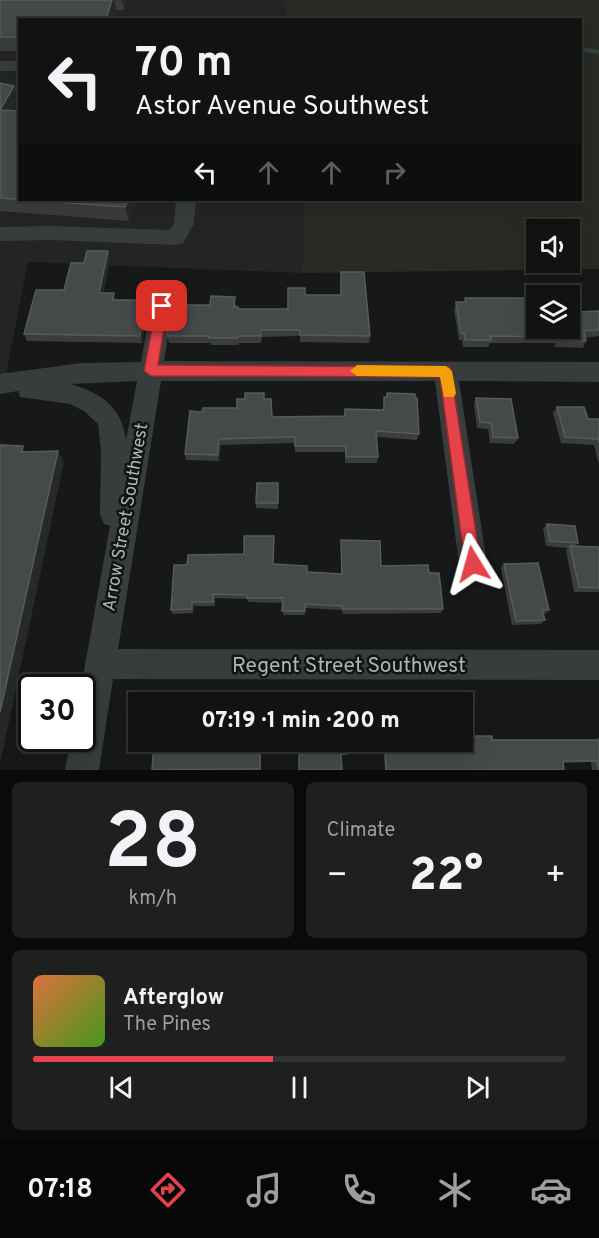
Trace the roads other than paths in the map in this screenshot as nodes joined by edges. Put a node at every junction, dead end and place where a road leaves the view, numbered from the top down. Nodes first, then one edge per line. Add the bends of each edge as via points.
1 (0, 66) edge
2 (18, 66) edge
3 (0, 90) edge
4 (18, 93) edge
5 (186, 201) edge
6 (0, 234) edge
7 (162, 306) dead end
8 (151, 371) junction
9 (446, 371) junction
10 (599, 372) edge
11 (0, 384) edge
12 (0, 389) edge
13 (473, 564) dead end
14 (111, 596) junction
15 (100, 664) junction
16 (599, 665) edge
17 (82, 770) edge

1 - 2 street
3 - 4 street
5 - 6 street via 184,224 176,238
7 - 8 street, Arrow Street Southwest
8 - 9 street
8 - 11 street via 81,373
8 - 14 street, Arrow Street Southwest
9 - 10 street
9 - 13 street
12 - 14 street via 62,393 92,403 107,417 114,456
14 - 15 street, Arrow Street Southwest
15 - 16 street, Regent Street Southwest
15 - 17 street, Arrow Street Southwest

